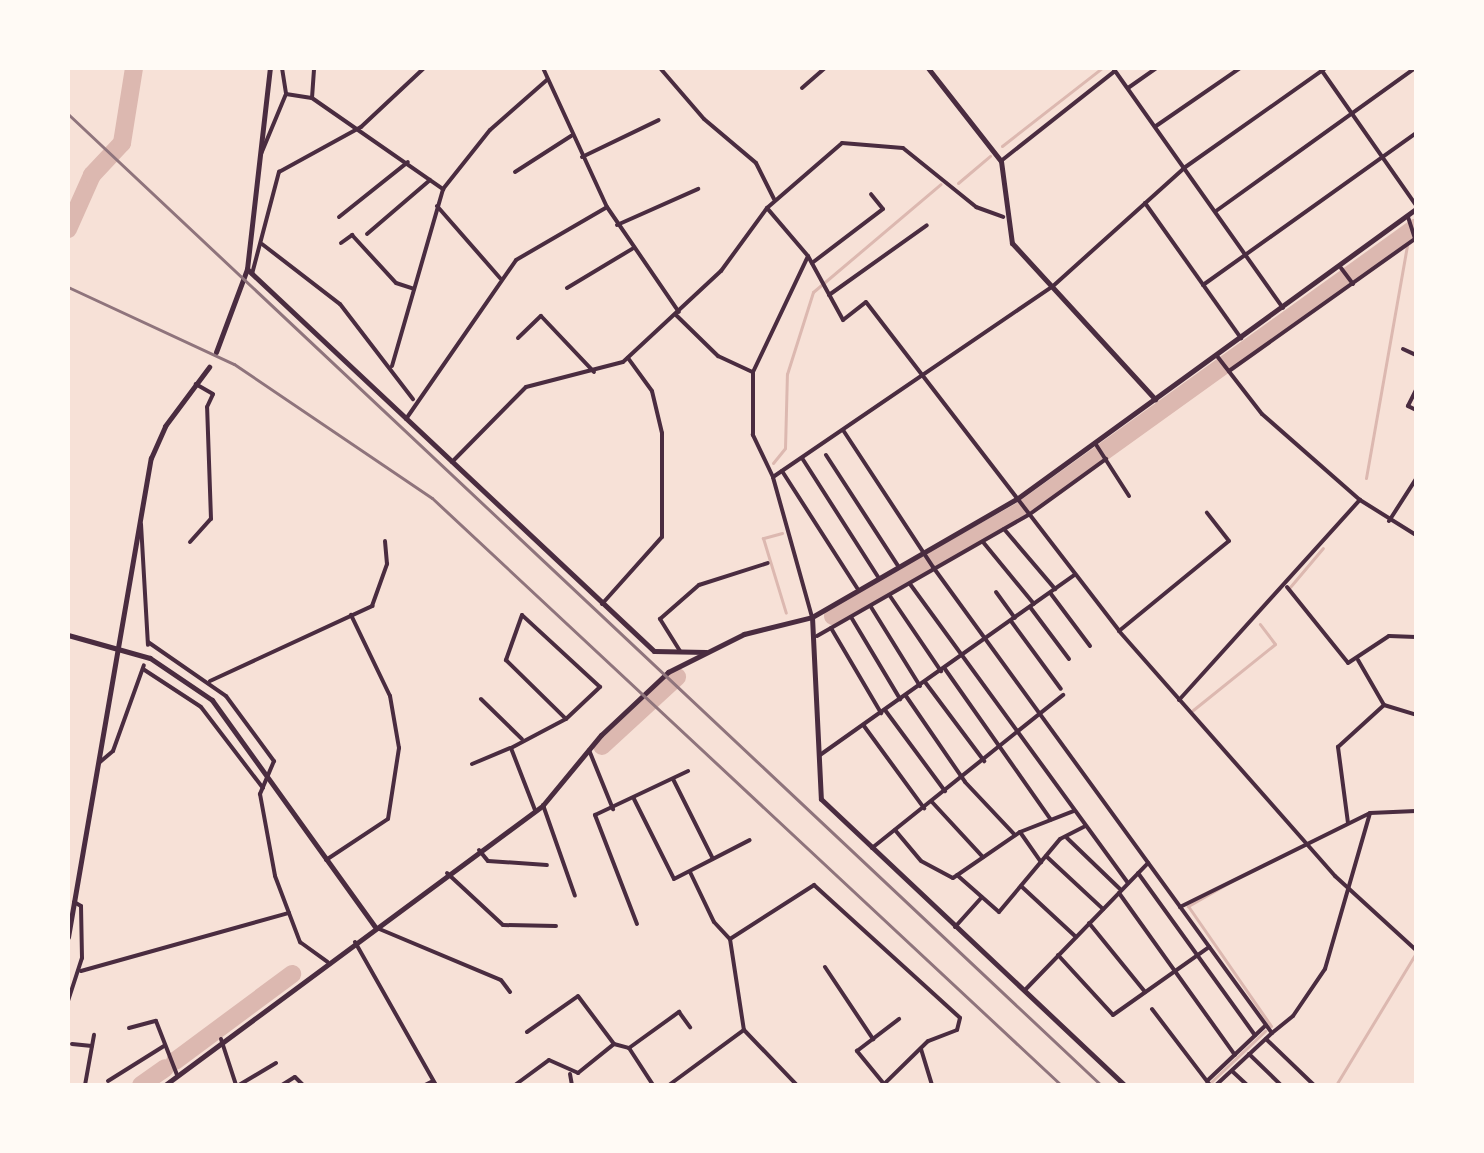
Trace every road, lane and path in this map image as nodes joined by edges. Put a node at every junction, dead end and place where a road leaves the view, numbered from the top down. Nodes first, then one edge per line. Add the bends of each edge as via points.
1 (270, 68) edge
2 (282, 68) edge
3 (314, 68) edge
4 (424, 68) edge
5 (660, 68) edge
6 (825, 68) edge
7 (928, 68) edge
8 (1157, 68) edge
9 (1240, 68) edge
10 (1415, 68) edge
11 (545, 69) edge
12 (1323, 69) edge
13 (1114, 70) edge
14 (547, 80) junction
15 (802, 88) dead end
16 (1128, 88) junction
17 (286, 94) junction
18 (312, 98) junction
19 (1353, 117) junction
20 (659, 120) dead end
21 (1156, 126) junction
22 (361, 127) junction
23 (1416, 133) edge
24 (571, 136) junction
25 (260, 156) junction
26 (582, 157) junction
27 (1382, 159) junction
28 (1001, 161) junction
29 (408, 162) junction
30 (1184, 168) junction
31 (515, 172) dead end
32 (430, 180) junction
33 (443, 189) junction
34 (698, 189) dead end
35 (871, 194) dead end
36 (774, 199) junction
37 (1145, 203) junction
38 (437, 206) junction
39 (607, 207) junction
40 (1416, 207) edge
41 (767, 208) junction
42 (1215, 212) junction
43 (339, 217) dead end
44 (1003, 217) junction
45 (1408, 217) junction
46 (617, 225) junction
47 (927, 225) dead end
48 (367, 234) dead end
49 (1413, 240) edge
50 (341, 243) dead end
51 (262, 244) junction
52 (632, 249) junction
53 (808, 256) junction
54 (1245, 256) junction
55 (812, 263) junction
56 (1341, 268) junction
57 (250, 272) junction
58 (500, 278) junction
59 (1352, 283) junction
60 (1203, 285) junction
61 (1052, 287) junction
62 (567, 288) dead end
63 (414, 289) junction
64 (829, 295) junction
65 (1283, 308) junction
66 (677, 314) junction
67 (518, 338) dead end
68 (1241, 338) junction
69 (1403, 349) dead end
70 (216, 352) dead end
71 (1416, 355) edge
72 (1217, 356) junction
73 (628, 358) junction
74 (392, 366) junction
75 (209, 367) dead end
76 (1228, 371) junction
77 (594, 372) junction
78 (753, 372) junction
79 (924, 375) junction
80 (196, 384) junction
81 (1416, 390) edge
82 (413, 399) junction
83 (1155, 399) junction
84 (1416, 410) edge
85 (406, 419) junction
86 (843, 430) junction
87 (1095, 443) junction
88 (826, 455) dead end
89 (802, 458) junction
90 (1106, 459) junction
91 (452, 462) junction
92 (782, 471) junction
93 (773, 477) junction
94 (1416, 479) edge
95 (1129, 496) dead end
96 (1020, 500) junction
97 (1360, 500) junction
98 (1029, 513) junction
99 (1207, 513) dead end
100 (139, 519) junction
101 (1389, 521) junction
102 (1004, 529) junction
103 (1416, 535) edge
104 (385, 541) dead end
105 (190, 542) dead end
106 (983, 542) junction
107 (923, 553) junction
108 (768, 563) dead end
109 (898, 566) junction
110 (934, 569) junction
111 (1074, 575) junction
112 (878, 577) junction
113 (910, 584) junction
114 (1287, 587) junction
115 (857, 588) junction
116 (1052, 591) junction
117 (996, 592) dead end
118 (890, 596) junction
119 (602, 604) junction
120 (1032, 605) junction
121 (871, 606) junction
122 (351, 615) junction
123 (812, 617) junction
124 (851, 617) junction
125 (1013, 619) junction
126 (831, 628) junction
127 (1119, 631) junction
128 (68, 635) edge
129 (817, 636) junction
130 (1416, 637) edge
131 (985, 640) junction
132 (1090, 646) dead end
133 (118, 647) junction
134 (680, 651) junction
135 (707, 652) junction
136 (961, 656) junction
137 (1069, 659) dead end
138 (1358, 660) junction
139 (943, 669) junction
140 (210, 681) junction
141 (922, 684) junction
142 (1061, 689) dead end
143 (1063, 695) dead end
144 (903, 698) junction
145 (481, 699) dead end
146 (1179, 700) junction
147 (1384, 705) junction
148 (883, 711) junction
149 (1414, 714) edge
150 (1041, 717) junction
151 (566, 719) junction
152 (863, 725) junction
153 (1018, 735) junction
154 (522, 739) junction
155 (511, 748) junction
156 (589, 750) junction
157 (999, 750) junction
158 (820, 755) junction
159 (984, 761) junction
160 (98, 763) junction
161 (472, 764) dead end
162 (688, 771) dead end
163 (963, 778) junction
164 (271, 779) junction
165 (673, 779) junction
166 (263, 788) junction
167 (945, 791) junction
168 (634, 799) junction
169 (932, 802) junction
170 (543, 805) junction
171 (924, 808) junction
172 (613, 809) junction
173 (535, 810) junction
174 (1074, 811) junction
175 (1416, 811) edge
176 (1370, 813) junction
177 (1051, 820) junction
178 (1348, 823) junction
179 (1085, 826) junction
180 (895, 830) junction
181 (1018, 833) junction
182 (1067, 838) junction
183 (750, 840) dead end
184 (872, 848) junction
185 (1310, 848) junction
186 (479, 850) junction
187 (1046, 856) junction
188 (983, 857) junction
189 (713, 859) junction
190 (326, 860) junction
191 (1041, 862) junction
192 (1148, 863) junction
193 (547, 865) dead end
194 (690, 872) junction
195 (447, 873) junction
196 (1138, 873) junction
197 (957, 875) junction
198 (1128, 883) junction
199 (1345, 885) junction
200 (1021, 886) junction
201 (1120, 892) junction
202 (575, 896) dead end
203 (982, 897) junction
204 (74, 902) junction
205 (1180, 907) junction
206 (1103, 909) junction
207 (289, 913) junction
208 (1089, 923) junction
209 (637, 924) dead end
210 (556, 926) dead end
211 (375, 927) junction
212 (955, 927) junction
213 (68, 937) edge
214 (1076, 937) junction
215 (730, 939) junction
216 (355, 942) junction
217 (1209, 947) junction
218 (1416, 949) edge
219 (1058, 955) junction
220 (1197, 955) junction
221 (328, 962) junction
222 (825, 967) dead end
223 (81, 971) junction
224 (1175, 971) junction
225 (1024, 991) junction
226 (510, 992) dead end
227 (1145, 992) junction
228 (68, 1001) edge
229 (1152, 1009) dead end
230 (899, 1019) dead end
231 (1266, 1025) junction
232 (690, 1027) dead end
233 (129, 1028) dead end
234 (744, 1030) junction
235 (527, 1032) dead end
236 (1272, 1033) junction
237 (94, 1035) dead end
238 (1255, 1035) junction
239 (221, 1039) junction
240 (873, 1039) junction
241 (1266, 1039) junction
242 (72, 1044) dead end
243 (614, 1044) junction
244 (92, 1046) junction
245 (164, 1046) junction
246 (629, 1048) junction
247 (921, 1049) junction
248 (1249, 1054) junction
249 (1235, 1055) junction
250 (276, 1063) dead end
251 (1232, 1071) junction
252 (570, 1074) junction
253 (177, 1075) junction
254 (108, 1081) dead end
255 (435, 1083) edge
256 (884, 1084) edge
257 (1211, 1084) edge
258 (85, 1085) edge
259 (165, 1085) edge
260 (238, 1085) edge
261 (282, 1085) edge
262 (303, 1085) edge
263 (425, 1085) edge
264 (515, 1085) edge
265 (572, 1085) edge
266 (653, 1085) edge
267 (669, 1085) edge
268 (797, 1085) edge
269 (932, 1085) edge
270 (1125, 1085) edge
271 (1247, 1085) edge
272 (1281, 1085) edge
273 (1314, 1085) edge

1 - 25 street
2 - 17 street
3 - 18 street
4 - 22 street
5 - 36 street via 756,163
6 - 15 street
7 - 28 street
8 - 16 street
9 - 21 street
10 - 19 street
11 - 14 street
12 - 19 street
12 - 30 street
13 - 16 street
13 - 28 street
14 - 24 street
14 - 33 street via 490,130
16 - 21 street
17 - 18 street
17 - 25 street via 270,147
18 - 22 street
19 - 27 street
19 - 42 street
20 - 26 street
21 - 30 street
22 - 29 street
22 - 51 street via 279,172
23 - 27 street
24 - 26 street
24 - 31 street
25 - 57 street
26 - 39 street
27 - 40 street
27 - 54 street
28 - 44 street
29 - 32 street
29 - 43 street
30 - 37 street
30 - 42 street
32 - 33 street
32 - 48 street
33 - 38 street
34 - 46 street
35 - 55 street via 883,209
36 - 41 street
36 - 44 street via 842,143 903,148 976,207
37 - 60 street
37 - 61 street
38 - 58 street
38 - 63 street
39 - 46 street
39 - 58 street via 537,245
40 - 45 street
41 - 53 street
41 - 66 street
42 - 54 street
44 - 61 street via 1012,243
45 - 49 street
45 - 56 street
46 - 52 street
47 - 64 street
49 - 59 street
50 - 63 street via 352,235 396,283
51 - 57 street
51 - 74 street via 323,287
52 - 62 street
52 - 66 street
53 - 55 street
53 - 78 street
54 - 60 street
54 - 65 street
55 - 64 street
56 - 59 street
56 - 65 street
57 - 70 street
57 - 85 street
58 - 82 street
59 - 76 street
60 - 68 street
61 - 79 street
61 - 83 street
63 - 74 street
64 - 79 street via 843,320 866,302
65 - 68 street
66 - 73 street
66 - 78 street via 718,356
67 - 77 street via 541,316
68 - 72 street
69 - 71 street
72 - 76 street
72 - 83 street
73 - 77 street
73 - 119 street via 652,391 662,433 662,537
74 - 82 street
75 - 80 street
76 - 97 street via 1262,414
77 - 91 street via 526,387
78 - 93 street via 753,435
79 - 86 street
79 - 96 street
80 - 100 street via 158,441
80 - 105 street via 213,394 207,407 214,440 211,519
81 - 84 street via 1408,406
82 - 85 street
83 - 87 street
85 - 91 street
86 - 89 street
86 - 107 street
87 - 90 street
87 - 96 street
88 - 109 street
89 - 92 street
89 - 112 street
90 - 95 street
90 - 98 street
91 - 119 street
92 - 93 street
92 - 115 street
93 - 123 street
94 - 101 street
96 - 98 street
96 - 107 street
97 - 101 street
97 - 114 street
98 - 102 street
98 - 111 street
99 - 127 street via 1229,541
100 - 133 street
100 - 140 street via 146,539 148,644
101 - 103 street
102 - 106 street
102 - 116 street
104 - 122 street via 387,564 372,606
106 - 110 street
106 - 120 street
107 - 109 street
107 - 110 street
108 - 134 street via 699,585 660,619
109 - 112 street
110 - 113 street
110 - 131 street
111 - 116 street
111 - 127 street
112 - 115 street
113 - 118 street
113 - 136 street
114 - 138 street via 1348,663
114 - 146 street
115 - 123 street
116 - 120 street
116 - 132 street
117 - 125 street
118 - 121 street
118 - 139 street
119 - 134 street via 654,651
120 - 125 street
120 - 137 street
121 - 124 street
121 - 141 street
122 - 140 street
122 - 190 street via 390,696 399,748 388,819
123 - 129 street
123 - 135 street
124 - 126 street
124 - 144 street
125 - 131 street
125 - 142 street
126 - 129 street
126 - 148 street
127 - 146 street
128 - 133 street
129 - 158 street
130 - 138 street via 1389,636
131 - 136 street
131 - 150 street
133 - 160 street
133 - 164 street via 204,693
134 - 135 street
135 - 156 street via 668,672
136 - 139 street
136 - 153 street
138 - 147 street
139 - 141 street
139 - 157 street
140 - 164 street via 274,761
141 - 144 street
141 - 159 street
143 - 150 street
144 - 148 street
144 - 163 street
145 - 154 street
146 - 185 street
147 - 149 street
147 - 178 street via 1335,752
148 - 152 street
148 - 167 street
150 - 153 street
150 - 192 street
151 - 151 street via 600,687 522,615 506,660
151 - 154 street
152 - 158 street
152 - 171 street
153 - 157 street
153 - 174 street
154 - 155 street
155 - 161 street
155 - 173 street
156 - 170 street
156 - 172 street
157 - 159 street
157 - 177 street
158 - 184 street via 821,799
159 - 163 street
160 - 166 street via 113,751 144,667 201,707
160 - 204 street
162 - 165 street
163 - 167 street
163 - 181 street
164 - 166 street
164 - 190 street
165 - 168 street
165 - 189 street
166 - 207 street via 275,876
167 - 169 street
168 - 172 street
168 - 194 street via 674,879
169 - 171 street
169 - 188 street
170 - 173 street
170 - 202 street
171 - 180 street
172 - 209 street via 595,815
173 - 186 street
174 - 177 street
174 - 179 street
175 - 176 street
176 - 178 street
176 - 199 street
177 - 181 street
178 - 185 street
179 - 182 street
179 - 198 street
180 - 184 street
180 - 197 street via 921,861
181 - 188 street
181 - 191 street
182 - 187 street
182 - 201 street
183 - 189 street
184 - 212 street
185 - 199 street
185 - 205 street
186 - 193 street via 488,861
186 - 195 street
187 - 191 street
187 - 206 street
188 - 197 street
189 - 194 street
190 - 211 street
191 - 200 street
192 - 196 street
192 - 205 street
194 - 215 street
195 - 210 street via 503,925
195 - 211 street
196 - 198 street
196 - 220 street
197 - 203 street
198 - 201 street
199 - 218 street
199 - 236 street via 1325,969 1293,1016
200 - 203 street via 999,912
200 - 214 street
201 - 206 street
201 - 224 street
203 - 212 street
204 - 213 street
204 - 223 street via 81,906
205 - 217 street
206 - 208 street
207 - 221 street via 300,942
207 - 223 street
208 - 214 street
208 - 227 street
211 - 216 street
211 - 226 street via 501,980
212 - 225 street
214 - 219 street
215 - 234 street
215 - 247 street via 814,885 960,1018 957,1030
216 - 221 street
216 - 255 street
217 - 220 street
217 - 231 street
219 - 225 street
219 - 227 street via 1113,1015
220 - 224 street
220 - 238 street
221 - 239 street
222 - 240 street
223 - 228 street
224 - 227 street
224 - 249 street
225 - 270 street
229 - 257 street
230 - 240 street
231 - 236 street
231 - 238 street
232 - 246 street via 679,1012
233 - 245 street via 156,1021
234 - 267 street
234 - 268 street
235 - 243 street via 578,996
236 - 241 street
237 - 244 street
238 - 249 street
239 - 253 street
239 - 260 street
240 - 256 street via 857,1051
241 - 248 street
241 - 273 street
242 - 244 street
243 - 246 street
243 - 252 street
244 - 258 street
245 - 253 street
245 - 254 street
246 - 266 street
247 - 256 street
247 - 269 street
248 - 251 street
248 - 272 street
249 - 257 street
250 - 260 street
251 - 257 street
251 - 271 street
252 - 264 street via 549,1060
252 - 265 street
253 - 259 street
255 - 263 street
261 - 262 street via 295,1077

